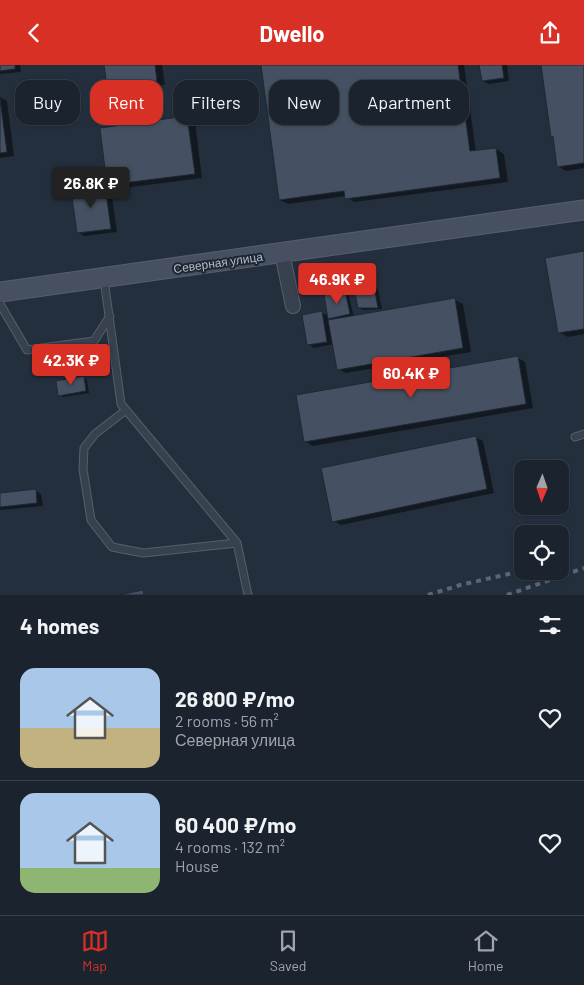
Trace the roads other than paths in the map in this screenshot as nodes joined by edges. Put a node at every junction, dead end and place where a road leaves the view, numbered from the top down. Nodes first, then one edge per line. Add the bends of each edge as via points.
1 (584, 210) edge
2 (282, 253) junction
3 (104, 278) junction
4 (0, 292) edge
5 (0, 304) edge
6 (293, 306) dead end
7 (110, 316) junction
8 (126, 410) junction
9 (584, 434) edge
10 (575, 437) dead end
11 (237, 543) junction
12 (248, 595) edge

1 - 2 main road, Северная улица
2 - 3 main road, Северная улица
2 - 6 street
3 - 4 main road, Северная улица
3 - 7 lane
5 - 7 lane via 27,350 94,341
7 - 8 lane via 121,404
8 - 11 lane
8 - 11 lane via 95,433 84,448 82,469 91,520 112,547 143,553
9 - 10 lane
11 - 12 lane

